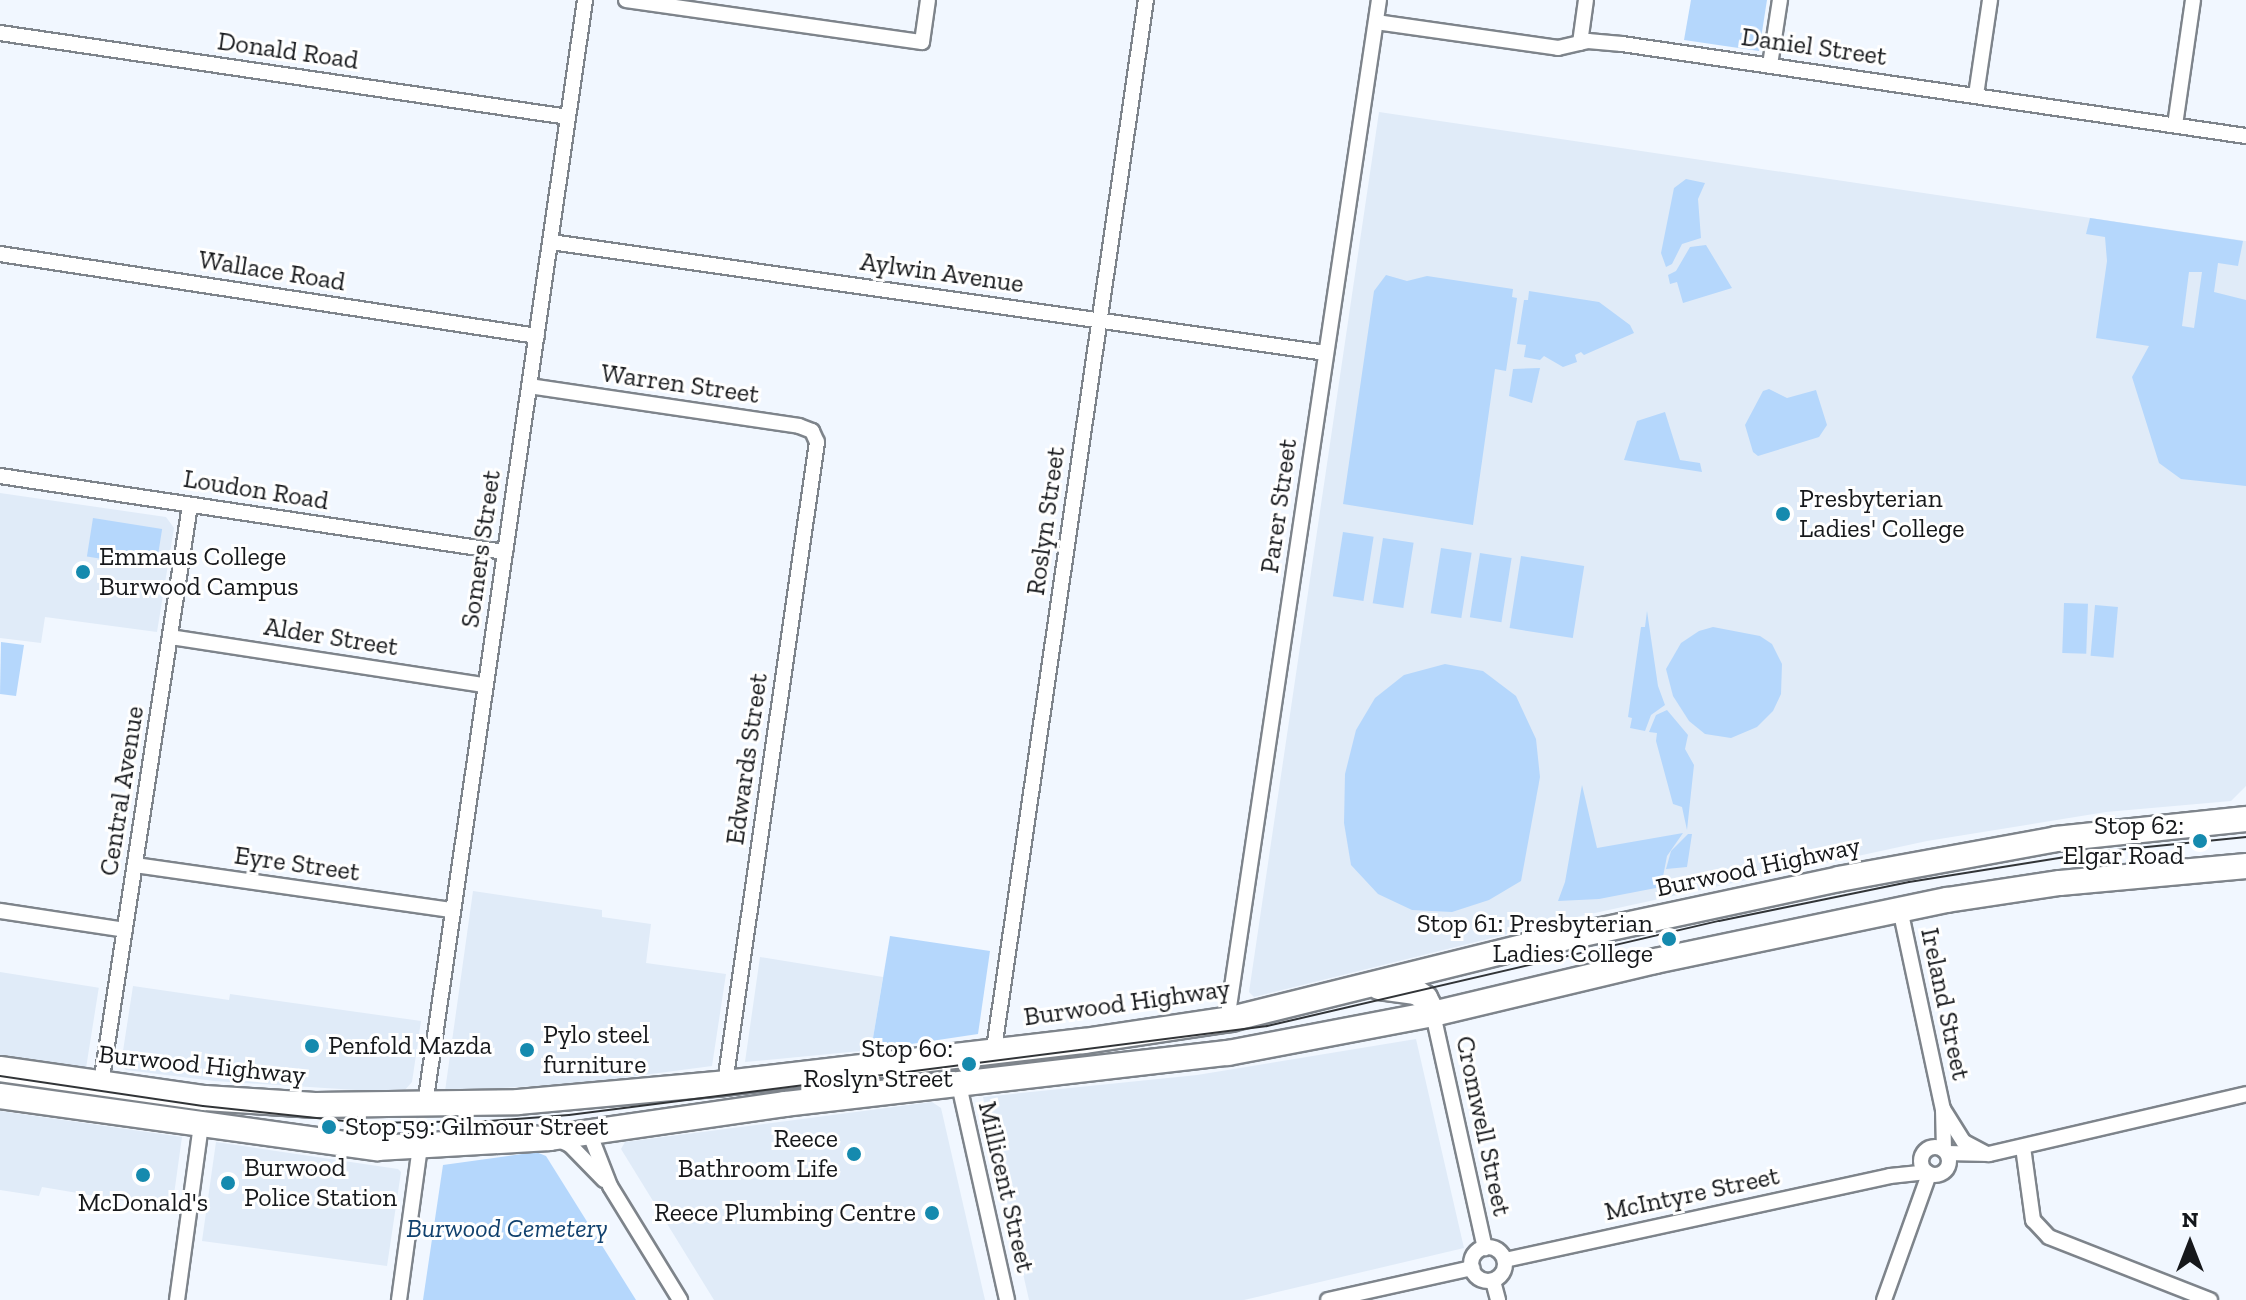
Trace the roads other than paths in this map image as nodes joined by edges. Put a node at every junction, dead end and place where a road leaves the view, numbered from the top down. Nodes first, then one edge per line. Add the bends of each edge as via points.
1 (585, 0) edge
2 (626, 0) edge
3 (928, 0) edge
4 (1146, 0) edge
5 (1379, 0) edge
6 (1586, 0) edge
7 (1780, 0) edge
8 (1990, 0) edge
9 (2193, 0) edge
10 (1376, 22) junction
11 (0, 33) edge
12 (1580, 43) junction
13 (1770, 65) junction
14 (1976, 95) junction
15 (568, 117) junction
16 (2175, 125) junction
17 (2246, 136) edge
18 (551, 242) junction
19 (0, 254) edge
20 (1099, 319) junction
21 (537, 336) junction
22 (1326, 353) junction
23 (529, 386) junction
24 (817, 442) joint
25 (0, 476) edge
26 (190, 505) junction
27 (505, 552) junction
28 (170, 637) junction
29 (485, 685) junction
30 (2246, 819) edge
31 (135, 865) junction
32 (2246, 866) edge
33 (1900, 909) junction
34 (453, 910) junction
35 (0, 911) edge
36 (125, 930) junction
37 (1353, 988) junction
38 (1433, 1014) junction
39 (1231, 1019) junction
40 (994, 1049) junction
41 (1228, 1053) junction
42 (0, 1069) edge
43 (725, 1083) junction
44 (101, 1084) junction
45 (959, 1085) junction
46 (2246, 1094) edge
47 (0, 1096) edge
48 (205, 1098) junction
49 (518, 1102) junction
50 (425, 1105) junction
51 (1943, 1109) junction
52 (96, 1110) junction
53 (721, 1113) junction
54 (201, 1125) junction
55 (589, 1132) junction
56 (550, 1138) junction
57 (420, 1147) junction
58 (2023, 1147) junction
59 (1982, 1155) junction
60 (1937, 1162) junction
61 (1890, 1176) junction
62 (610, 1186) junction
63 (1917, 1200) junction
64 (1914, 1221) junction
65 (1485, 1248) junction
66 (1505, 1260) junction
67 (1472, 1268) junction
68 (1493, 1281) junction
69 (177, 1300) edge
70 (399, 1300) edge
71 (680, 1300) edge
72 (1007, 1300) edge
73 (1328, 1300) edge
74 (1498, 1300) edge
75 (1884, 1300) edge
76 (2210, 1300) edge

1 - 15 street, Somers Street
2 - 3 street via 922,42
4 - 20 street, Roslyn Street
5 - 10 street, Parer Street
6 - 12 street
7 - 13 street
8 - 14 street
9 - 16 street
10 - 12 street, Daniel Street via 1558,48
10 - 22 street, Parer Street
11 - 15 street, Donald Road
12 - 13 street, Daniel Street
13 - 14 street, Daniel Street
14 - 16 street, Daniel Street
15 - 18 street, Somers Street
16 - 17 street, Daniel Street
18 - 20 street, Aylwin Avenue
18 - 21 street, Somers Street
19 - 21 street, Wallace Road
20 - 22 street, Aylwin Avenue
20 - 40 street, Roslyn Street
21 - 23 street, Somers Street
22 - 39 street, Parer Street
23 - 24 street, Warren Street via 799,426 812,431
23 - 27 street, Somers Street
24 - 43 street, Edwards Street
25 - 26 street, Loudon Road
26 - 27 street, Loudon Road
26 - 28 street, Central Avenue
27 - 29 street, Somers Street
28 - 29 street, Alder Street
28 - 31 street, Central Avenue
29 - 34 street, Somers Street
30 - 37 highway, Burwood Highway via 2121,830 1916,863 1626,923
31 - 34 street, Eyre Street
31 - 36 street, Central Avenue
32 - 33 highway via 2060,883
33 - 38 highway
33 - 51 street, Ireland Street
34 - 50 street, Somers Street
35 - 36 street
36 - 44 street, Central Avenue
37 - 38 highway via 1416,992
37 - 39 highway, Burwood Highway
38 - 41 highway
38 - 65 street, Cromwell Street
39 - 40 highway, Burwood Highway
39 - 41 highway
40 - 43 highway, Burwood Highway
41 - 45 highway
42 - 44 highway, Burwood Highway
43 - 49 highway, Burwood Highway
43 - 53 highway
44 - 48 highway, Burwood Highway
44 - 52 highway
45 - 53 highway
45 - 72 street, Millicent Street
46 - 58 street
47 - 52 highway
48 - 50 highway, Burwood Highway
48 - 54 highway
49 - 50 highway, Burwood Highway
49 - 55 highway via 569,1115
50 - 57 highway
51 - 59 street via 1964,1142
51 - 60 street, Ireland Street
52 - 54 highway
53 - 55 highway
54 - 57 highway via 354,1146
54 - 69 street
55 - 56 highway
55 - 62 street
56 - 57 highway
56 - 62 street via 570,1145
57 - 70 street
58 - 59 street
58 - 76 street via 2033,1220 2049,1237
59 - 60 street
60 - 61 street, McIntyre Street
60 - 63 street, Ireland Street
60 - 64 street, Ireland Street
61 - 63 street via 1907,1183
61 - 66 street, McIntyre Street
62 - 71 street
63 - 64 street, Ireland Street
64 - 75 street, Ireland Street
65 - 66 street via 1497,1249
65 - 67 street via 1473,1256
66 - 68 street via 1504,1272
67 - 68 street via 1481,1280
67 - 73 street
68 - 74 street

